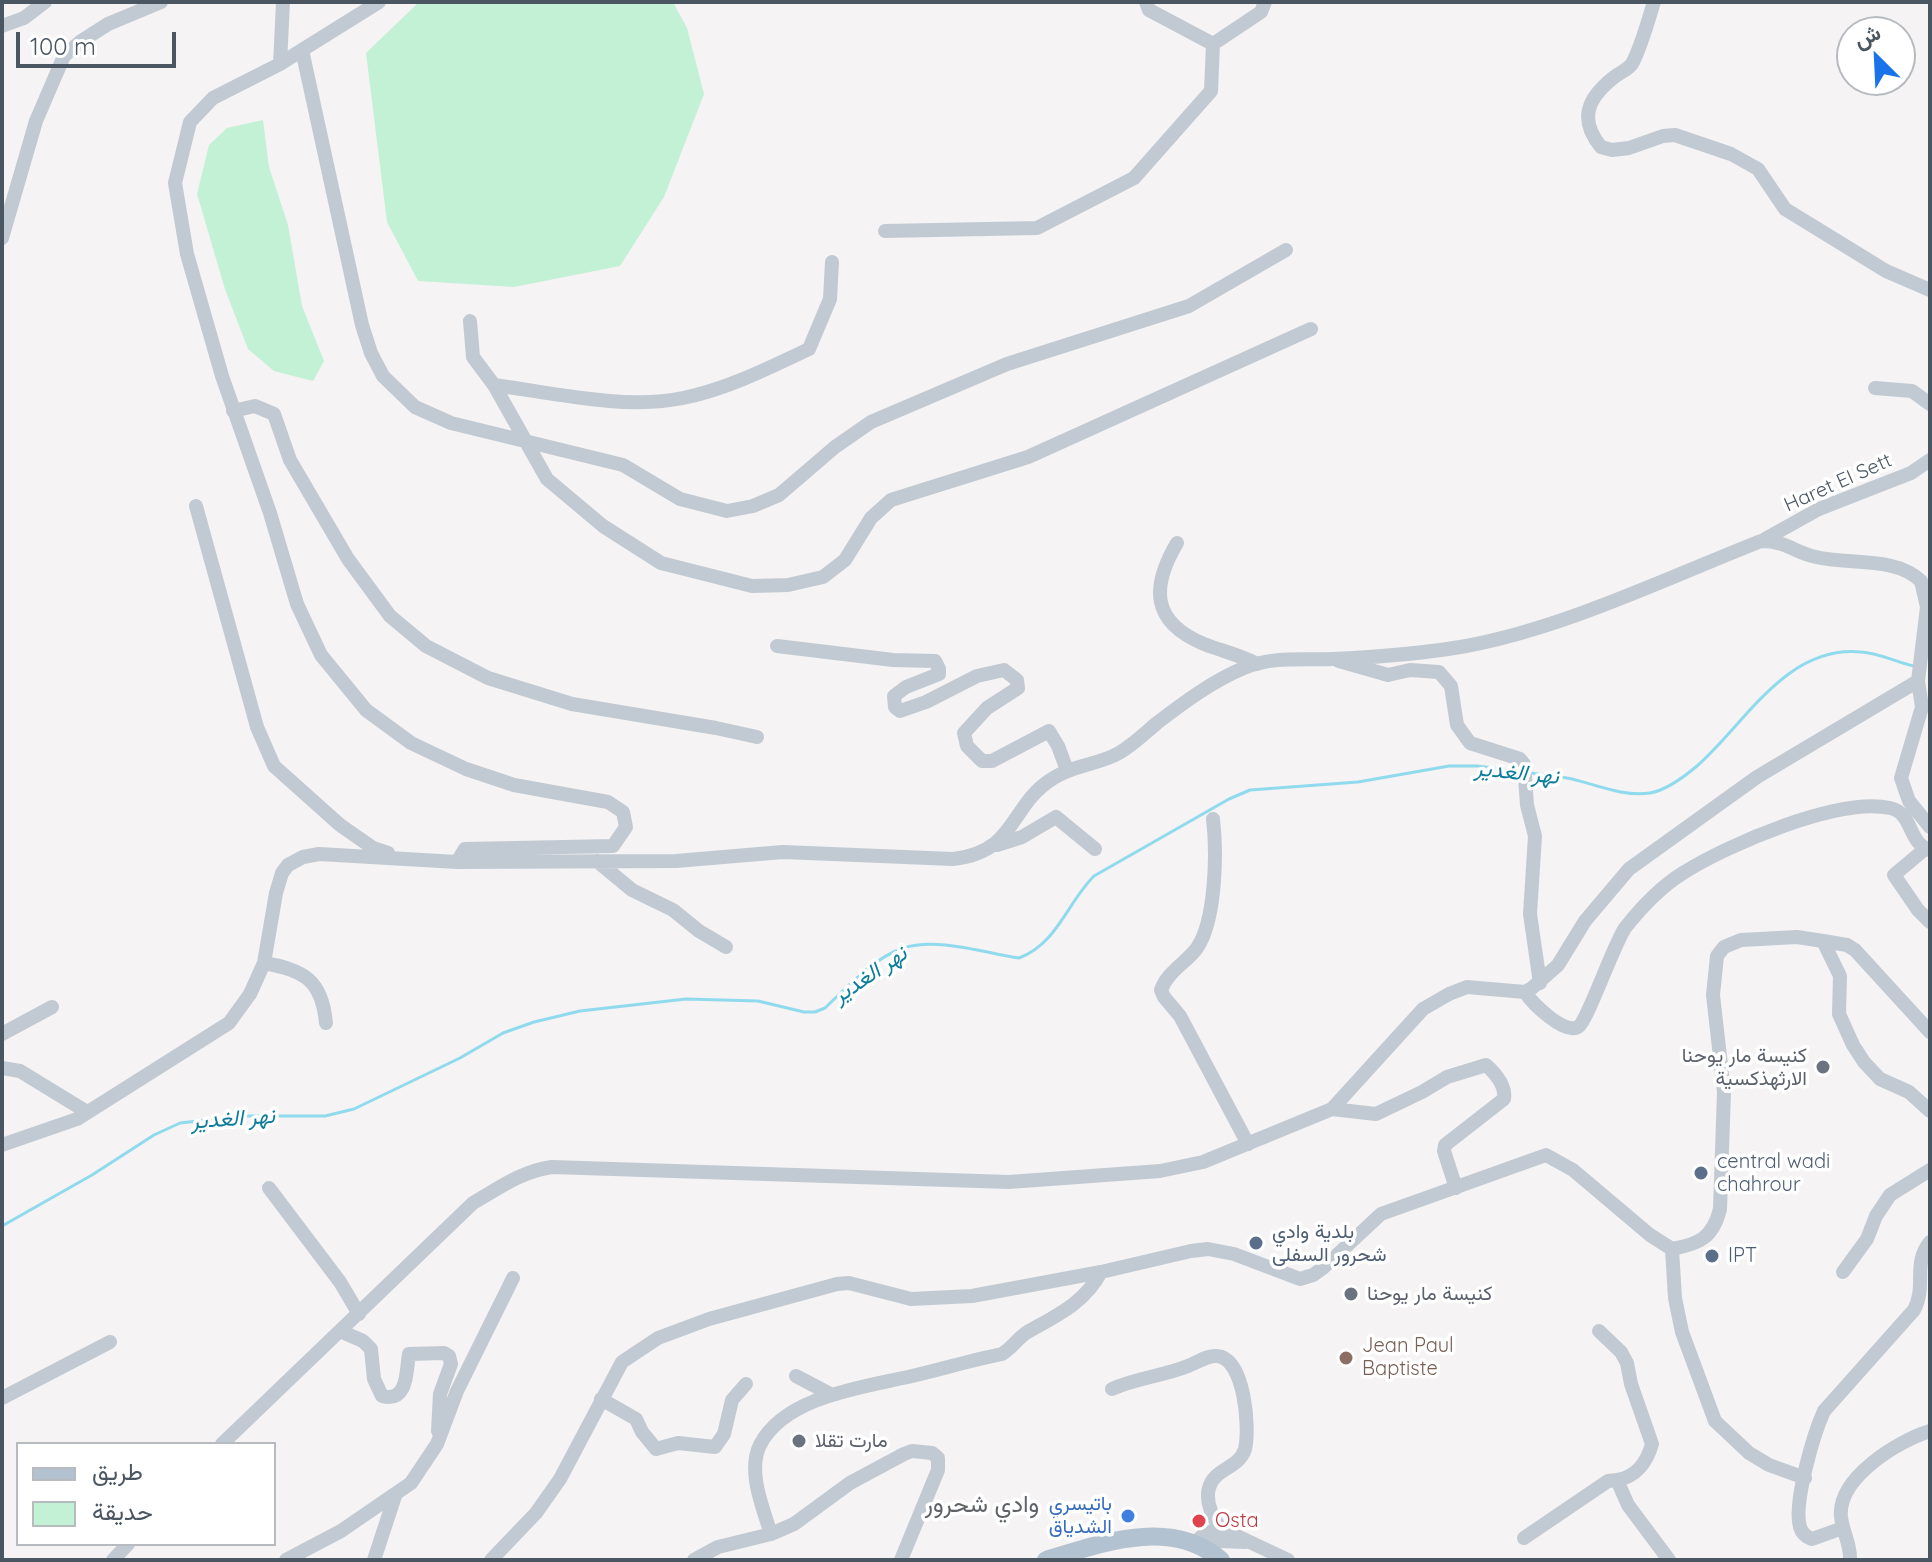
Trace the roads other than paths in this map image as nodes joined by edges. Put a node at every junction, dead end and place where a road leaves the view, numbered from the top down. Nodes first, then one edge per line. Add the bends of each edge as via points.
1 (45, 2) edge
2 (161, 2) edge
3 (283, 2) edge
4 (379, 2) edge
5 (1146, 2) edge
6 (1265, 2) edge
7 (1654, 2) edge
8 (2, 26) edge
9 (1213, 44) junction
10 (302, 50) junction
11 (280, 64) junction
12 (885, 231) dead end
13 (2, 238) edge
14 (1286, 250) dead end
15 (832, 262) dead end
16 (1930, 290) edge
17 (470, 321) dead end
18 (1311, 329) dead end
19 (494, 385) junction
20 (1875, 388) dead end
21 (1930, 404) edge
22 (233, 411) junction
23 (526, 441) junction
24 (1930, 460) edge
25 (1911, 473) junction
26 (1930, 478) edge
27 (196, 506) dead end
28 (1761, 541) junction
29 (1177, 543) dead end
30 (1928, 601) edge
31 (777, 646) dead end
32 (1332, 659) junction
33 (1257, 664) junction
34 (1918, 681) junction
35 (757, 737) dead end
36 (1067, 770) junction
37 (1213, 819) dead end
38 (1930, 827) edge
39 (993, 846) junction
40 (1095, 849) dead end
41 (1928, 849) edge
42 (403, 859) junction
43 (597, 861) junction
44 (457, 862) junction
45 (1930, 922) edge
46 (1823, 941) junction
47 (726, 947) dead end
48 (264, 963) junction
49 (1540, 983) junction
50 (1525, 992) junction
51 (52, 1007) dead end
52 (326, 1023) dead end
53 (1930, 1032) edge
54 (2, 1034) edge
55 (2, 1068) edge
56 (1332, 1109) junction
57 (1930, 1111) edge
58 (87, 1112) junction
59 (1248, 1144) junction
60 (2, 1145) edge
61 (1930, 1170) edge
62 (269, 1188) dead end
63 (1456, 1188) junction
64 (1930, 1242) edge
65 (1672, 1249) junction
66 (1101, 1272) junction
67 (1843, 1272) dead end
68 (513, 1278) dead end
69 (359, 1314) junction
70 (340, 1331) junction
71 (1599, 1331) dead end
72 (110, 1342) dead end
73 (796, 1376) dead end
74 (746, 1384) dead end
75 (1112, 1389) dead end
76 (832, 1395) junction
77 (2, 1398) edge
78 (601, 1399) junction
79 (1930, 1431) edge
80 (224, 1442) edge
81 (437, 1444) junction
82 (1805, 1478) junction
83 (1617, 1480) junction
84 (395, 1496) junction
85 (1220, 1528) junction
86 (1843, 1528) junction
87 (771, 1534) junction
88 (1524, 1538) dead end
89 (1249, 1543) junction
90 (1201, 1545) junction
91 (286, 1560) edge
92 (374, 1560) edge
93 (491, 1560) edge
94 (694, 1560) edge
95 (901, 1560) edge
96 (1046, 1560) edge
97 (1221, 1560) edge
98 (1288, 1560) edge
99 (1669, 1560) edge
100 (1850, 1560) edge

1 - 8 street
2 - 13 street via 108,24 64,56 36,121
3 - 11 street
4 - 10 street
5 - 9 street via 1149,10
6 - 9 street via 1261,12
7 - 16 street via 1632,65 1590,101 1590,130 1601,147 1629,148 1675,135 1731,154 1758,169 1785,209 1886,271
9 - 12 street via 1211,91 1134,178 1037,228
10 - 11 street
10 - 23 street via 362,325 383,376 415,407 451,423
11 - 22 street via 213,98 190,122 175,183 187,254
14 - 23 street via 1189,306 1007,364 871,422 779,495 753,506 727,511 680,499 623,465
15 - 19 street via 830,299 809,349 758,373 683,398 617,402
17 - 19 street via 473,357
18 - 23 street via 1028,457 891,500 871,518 845,560 823,577 788,585 752,586 661,563 603,526 547,479
19 - 23 street
20 - 21 street via 1912,391
22 - 35 street via 255,406 274,414 290,460 348,559 390,616 426,646 488,678 572,704
22 - 44 street via 297,604 321,655 366,710 411,743 466,769 514,785 608,802 623,812 626,827 613,846 465,849
24 - 25 street, Haret EI Sett
25 - 26 street
25 - 28 street, Haret EI Sett via 1819,509
27 - 42 street via 257,727 274,766 362,841
28 - 30 street via 1779,541 1813,557 1901,569 1921,581
28 - 32 street, Haret EI Sett via 1521,634 1434,650
29 - 33 street via 1158,585 1169,618 1188,636
30 - 34 street
31 - 36 street via 935,661 939,674 894,696 900,711 977,676 1004,670 1013,674 1018,688 974,720 964,733 967,746 982,761 992,761 1049,731
32 - 33 street via 1286,658
32 - 49 street via 1388,675 1439,672 1451,686 1457,725 1470,743 1520,759 1535,836 1530,914
33 - 36 street via 1201,693 1119,753
34 - 38 street via 1922,707 1901,778 1909,801
34 - 49 street via 1757,777 1629,869
36 - 39 street via 1049,780
37 - 59 street via 1214,886 1201,941 1161,990
39 - 40 street via 1056,817
39 - 43 street via 953,859 783,852
41 - 45 street via 1894,875
41 - 50 street via 1914,840 1900,812 1857,807 1828,811 1681,874 1625,929 1586,1017 1573,1029 1536,1006
42 - 44 street
42 - 48 street via 319,854 288,865 276,893
43 - 44 street
43 - 47 street via 632,890 673,910
46 - 53 street via 1855,950
46 - 57 street via 1840,976 1839,1014 1853,1045 1880,1079 1909,1092
46 - 65 street via 1741,940 1717,956 1713,995 1724,1092 1720,1209 1702,1241
48 - 52 street via 312,981
48 - 58 street via 229,1023
49 - 50 street
50 - 56 street via 1467,987 1423,1009
51 - 54 street
55 - 58 street via 20,1071
56 - 59 street
56 - 63 street via 1383,1112 1447,1077 1486,1065 1495,1073 1504,1099 1445,1145
58 - 60 street via 67,1125
59 - 69 street via 1203,1162 1160,1171 1009,1182 536,1169 473,1203
61 - 67 street via 1890,1195
62 - 69 street
63 - 65 street via 1540,1156 1553,1156
63 - 66 street via 1381,1214 1323,1268 1300,1279 1208,1249
64 - 82 street via 1919,1264 1922,1296 1824,1411
65 - 82 street via 1682,1332 1715,1421 1749,1453
66 - 76 street via 1080,1300 1002,1354
66 - 78 street via 1008,1291 928,1299 849,1283 823,1286 658,1338 622,1362
68 - 81 street
69 - 70 street
70 - 80 street
70 - 81 street via 371,1349 374,1379 382,1396 389,1398 406,1381 409,1354 449,1356
71 - 83 street via 1627,1363 1652,1438 1639,1469
72 - 77 street
73 - 76 street
74 - 78 street via 732,1400 720,1442 712,1447 678,1443 656,1449 636,1419
75 - 85 street via 1209,1357 1229,1361 1242,1390 1246,1433 1240,1460 1209,1484 1209,1508
76 - 87 street via 785,1416 759,1446 757,1483
78 - 93 street via 560,1479
79 - 86 street via 1902,1443 1858,1476 1844,1499
81 - 84 street via 411,1483
82 - 86 street via 1799,1515 1803,1533 1812,1539
83 - 88 street
83 - 99 street via 1628,1505
84 - 91 street
84 - 92 street
85 - 89 street
85 - 90 street via 1204,1534
86 - 100 street
87 - 94 street via 718,1547
87 - 95 street via 904,1454 932,1453 938,1470
89 - 90 street
89 - 98 street
90 - 96 main road via 1176,1538 1128,1538
90 - 97 main road

